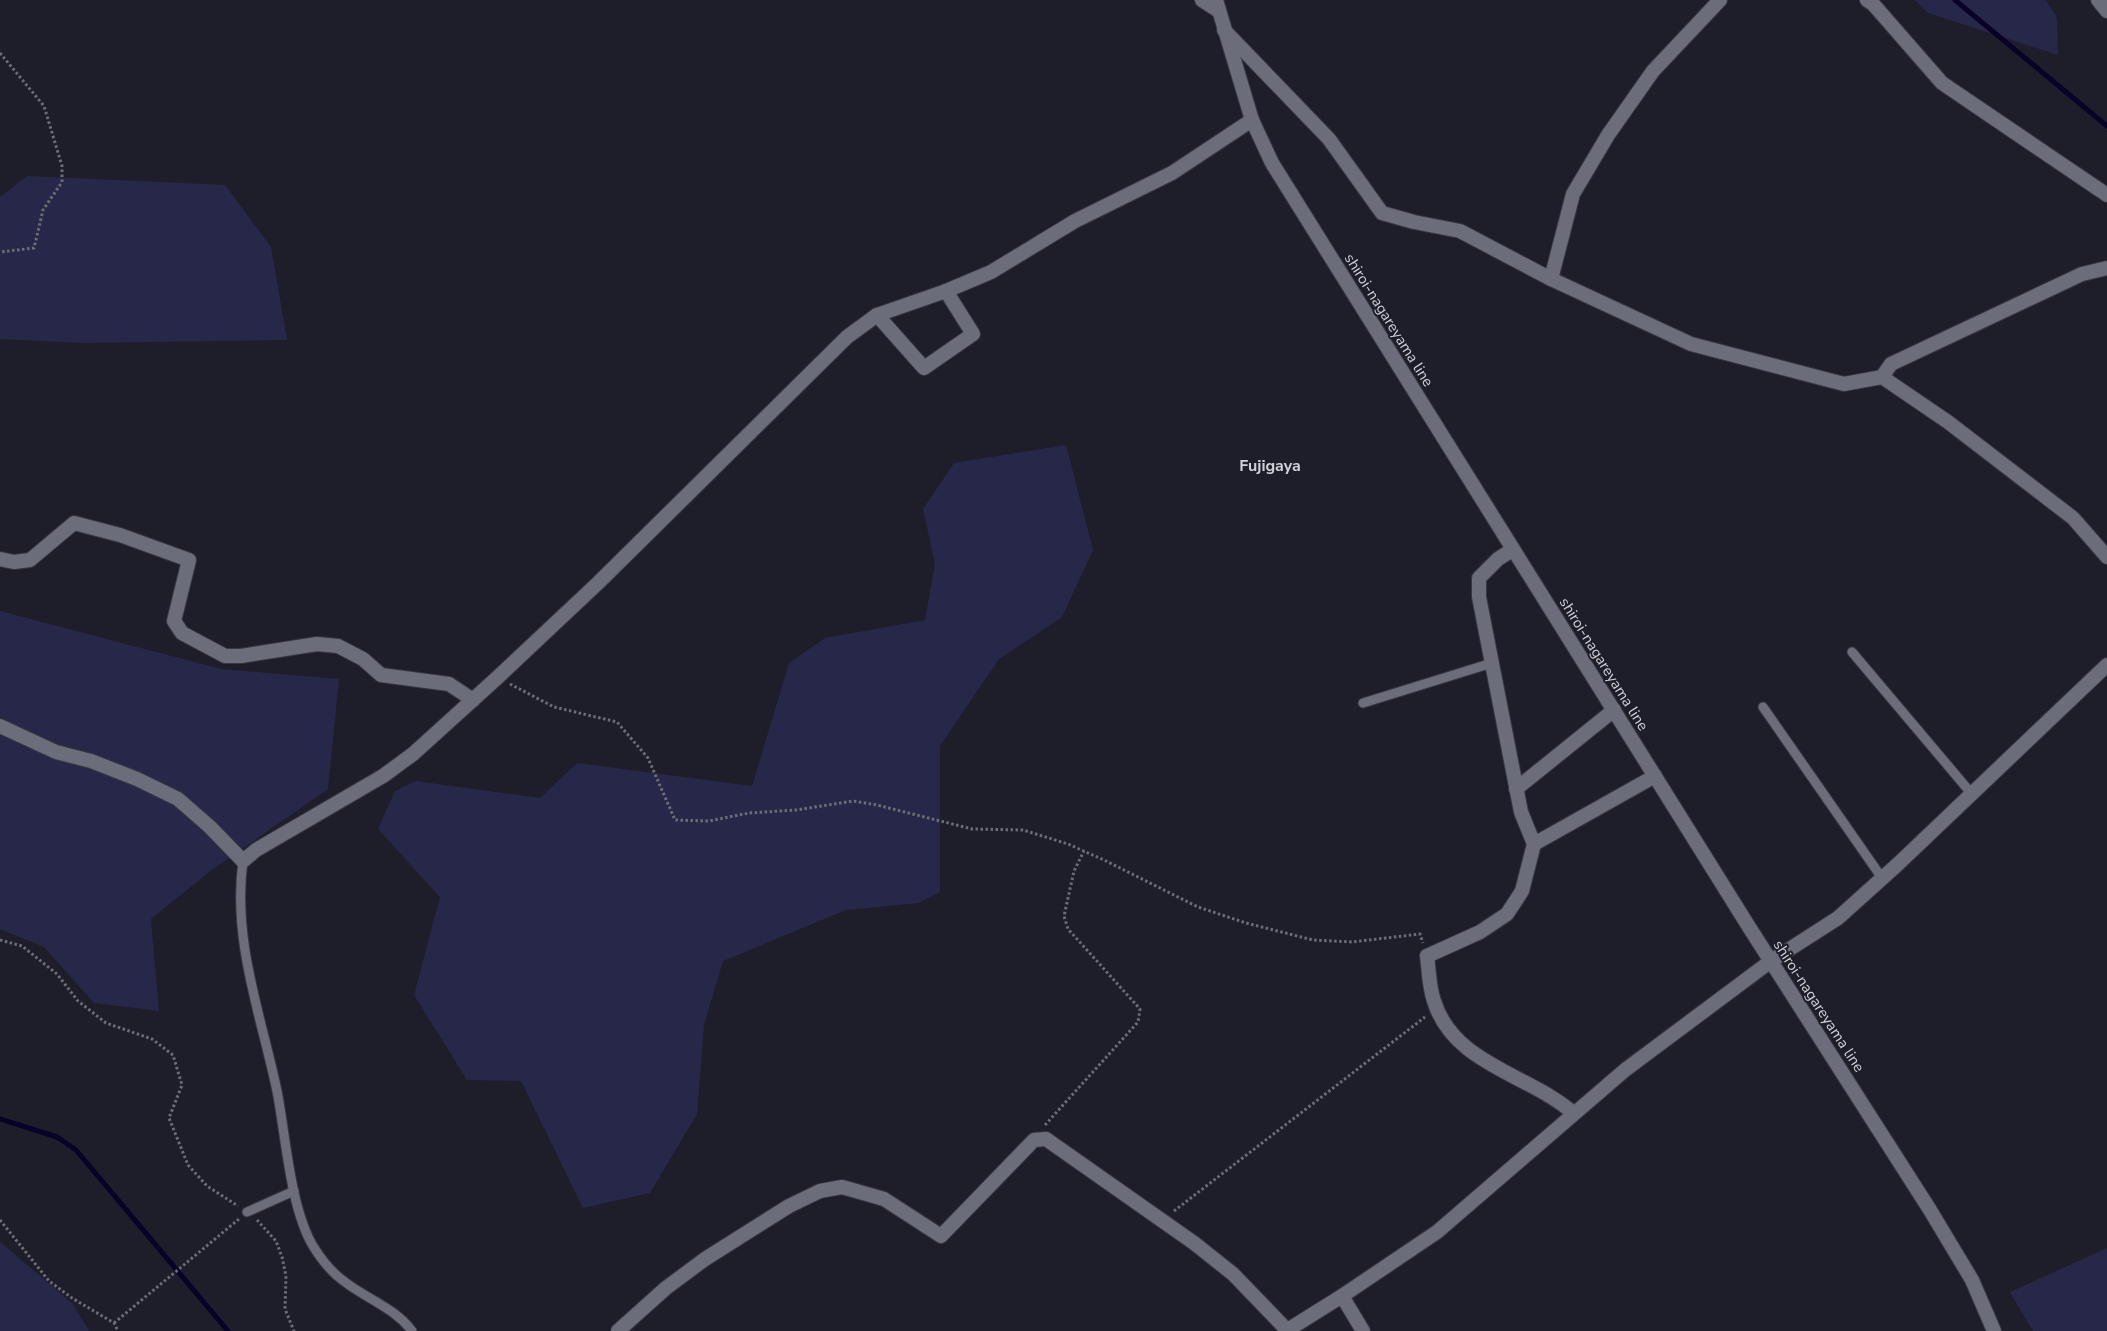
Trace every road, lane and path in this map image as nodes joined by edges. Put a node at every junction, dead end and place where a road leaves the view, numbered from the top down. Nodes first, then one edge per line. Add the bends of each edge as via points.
1 (1202, 0) edge
2 (1720, 0) edge
3 (1867, 0) edge
4 (2098, 0) edge
5 (1218, 6) edge
6 (2107, 11) edge
7 (1224, 30) junction
8 (0, 53) edge
9 (1252, 120) junction
10 (2107, 195) edge
11 (0, 252) edge
12 (2107, 268) edge
13 (1551, 279) junction
14 (946, 291) junction
15 (877, 315) junction
16 (1882, 377) junction
17 (1512, 550) junction
18 (2107, 557) edge
19 (0, 559) edge
20 (1852, 652) dead end
21 (1492, 663) junction
22 (2107, 665) edge
23 (498, 677) junction
24 (473, 700) junction
25 (1363, 703) dead end
26 (1763, 707) dead end
27 (1614, 710) junction
28 (0, 726) edge
29 (1655, 776) junction
30 (1516, 789) junction
31 (1971, 793) junction
32 (1534, 844) junction
33 (1084, 851) junction
34 (243, 861) junction
35 (1882, 878) junction
36 (0, 940) edge
37 (1427, 956) junction
38 (1770, 961) junction
39 (1437, 1008) junction
40 (1573, 1113) junction
41 (1040, 1140) junction
42 (294, 1191) junction
43 (247, 1212) junction
44 (0, 1220) edge
45 (1162, 1220) junction
46 (1342, 1296) junction
47 (114, 1323) junction
48 (118, 1331) edge
49 (294, 1331) edge
50 (412, 1331) edge
51 (618, 1331) edge
52 (1287, 1331) edge
53 (1363, 1331) edge
54 (1994, 1331) edge

1 - 5 street
2 - 13 street via 1653,71 1608,135 1573,194
3 - 10 street via 1942,83
4 - 6 street
5 - 7 street, shiroi-nagareyama line
7 - 9 street, shiroi-nagareyama line
7 - 13 street via 1329,139 1382,213 1460,231
8 - 11 path via 44,106 62,166 62,182 43,210 34,248
9 - 14 street via 1172,173 1076,221 992,272
9 - 17 street, shiroi-nagareyama line via 1272,163
12 - 16 street via 2082,274 1891,364
13 - 16 street via 1691,344 1844,384
14 - 15 street
14 - 15 street via 973,334 924,368
15 - 23 street via 847,337
16 - 18 street via 1948,422 2073,518
17 - 21 street via 1479,578 1479,597
17 - 27 street, shiroi-nagareyama line
19 - 24 street via 14,562 30,560 74,522 120,535 189,560 174,621 182,633 224,656 317,644 338,646 363,659 380,675 449,684
20 - 31 lane
21 - 25 lane
21 - 30 street
22 - 31 street
23 - 24 street
23 - 33 path via 554,707 617,722 648,758 675,820 709,821 853,801 972,829 1023,830
24 - 34 street via 413,754 382,776 256,850
26 - 35 lane
27 - 29 street, shiroi-nagareyama line
27 - 30 street
28 - 34 street via 56,752 137,778 178,799 210,826
29 - 32 street
29 - 38 street, shiroi-nagareyama line
30 - 32 street
31 - 35 street
32 - 37 street via 1522,891 1507,914 1480,932
33 - 37 path via 1198,907 1246,923 1314,940 1352,942 1420,934
33 - 41 path via 1074,871 1064,916 1068,929 1140,1009 1138,1022 1043,1127
34 - 42 lane via 239,899 245,954 276,1090
35 - 38 street via 1838,918
36 - 43 path via 22,946 57,974 78,1001 106,1023 152,1039 173,1055 182,1085 169,1118 188,1165 207,1186
37 - 39 street
38 - 40 street
38 - 54 street, shiroi-nagareyama line via 1930,1210 1972,1280
39 - 40 street via 1460,1043 1488,1063 1561,1102
39 - 45 path
40 - 46 street via 1437,1232
41 - 45 street via 1046,1139
41 - 51 street via 1034,1140 941,1236 884,1199 842,1187 820,1190 705,1259 666,1288
42 - 43 lane
42 - 50 lane via 312,1245 330,1268 344,1282 404,1321
43 - 47 path
43 - 49 path via 276,1241 286,1276 285,1308
44 - 47 path via 49,1281
45 - 52 street via 1233,1274
46 - 52 street
46 - 53 street
47 - 48 path

